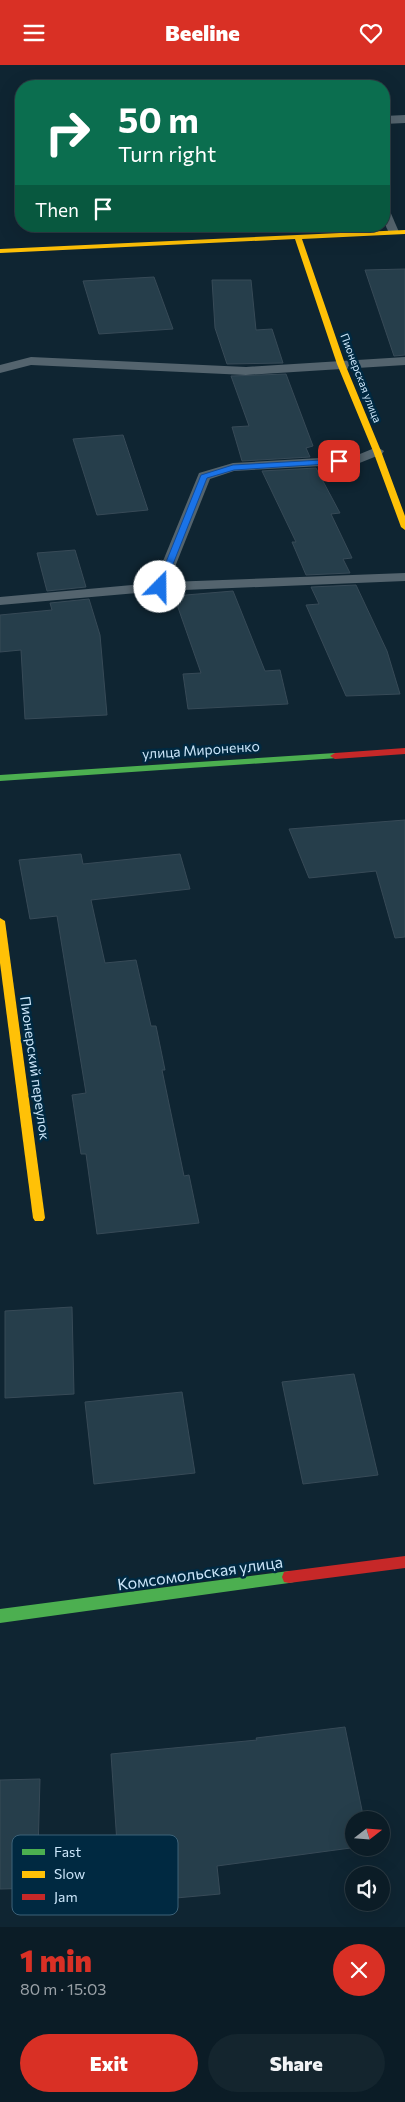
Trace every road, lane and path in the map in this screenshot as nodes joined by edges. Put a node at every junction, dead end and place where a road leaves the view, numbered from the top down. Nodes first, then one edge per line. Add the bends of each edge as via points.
1 (405, 119) edge
2 (390, 120) edge
3 (390, 218) edge
4 (400, 232) edge
5 (298, 237) junction
6 (0, 251) edge
7 (405, 361) edge
8 (341, 364) junction
9 (0, 369) edge
10 (377, 451) junction
11 (405, 527) edge
12 (405, 577) edge
13 (160, 587) junction
14 (0, 601) edge
15 (405, 751) edge
16 (0, 778) edge
17 (0, 921) edge
18 (39, 1218) dead end
19 (405, 1562) edge
20 (0, 1616) edge

1 - 2 street
3 - 4 lane
4 - 5 street
5 - 6 street
5 - 8 street, Пионерская улица
7 - 8 lane
8 - 9 lane via 246,371 31,361
8 - 10 street, Пионерская улица
10 - 11 street, Пионерская улица
10 - 13 lane via 357,460 233,467 204,476
12 - 13 lane
13 - 14 lane
15 - 16 street, улица Мироненко
17 - 18 street, Пионерский переулок
19 - 20 street, Комсомольская улица

